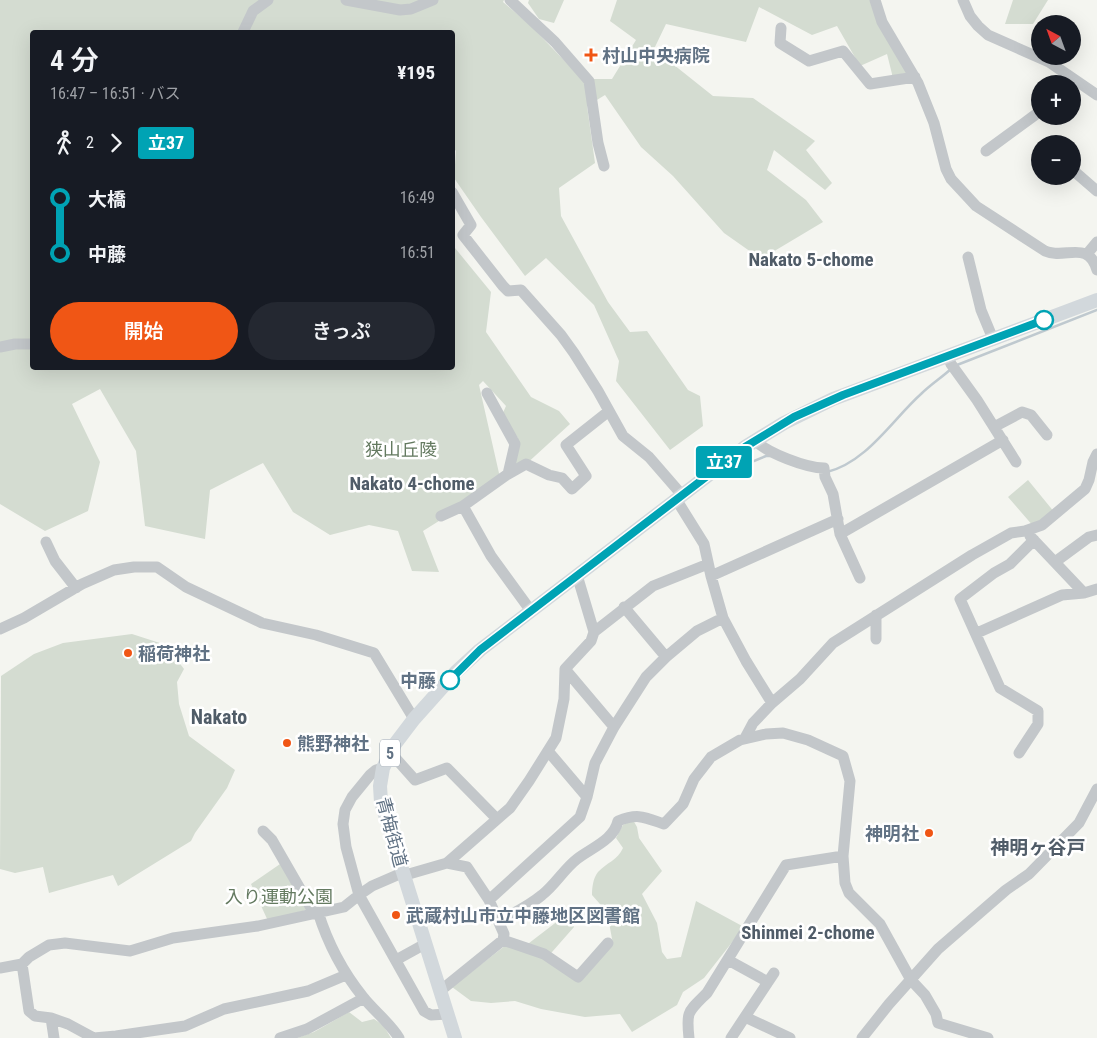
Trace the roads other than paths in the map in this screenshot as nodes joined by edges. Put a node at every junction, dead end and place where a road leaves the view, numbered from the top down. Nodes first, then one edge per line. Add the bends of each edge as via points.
1 (268, 0) edge
2 (346, 0) edge
3 (434, 0) edge
4 (510, 0) edge
5 (875, 0) edge
6 (963, 0) edge
7 (781, 28) dead end
8 (244, 30) edge
9 (915, 77) junction
10 (1097, 95) edge
11 (1031, 118) edge
12 (986, 151) dead end
13 (604, 166) dead end
14 (1081, 177) edge
15 (1097, 191) edge
16 (455, 197) edge
17 (1097, 242) edge
18 (1087, 254) junction
19 (968, 257) dead end
20 (1097, 270) edge
21 (1097, 300) edge
22 (993, 339) junction
23 (30, 344) edge
24 (0, 347) edge
25 (951, 363) junction
26 (488, 393) dead end
27 (609, 410) junction
28 (994, 427) junction
29 (1046, 435) dead end
30 (755, 440) junction
31 (1003, 440) junction
32 (1097, 454) edge
33 (1016, 462) dead end
34 (505, 476) junction
35 (679, 497) junction
36 (463, 506) junction
37 (441, 516) dead end
38 (838, 519) junction
39 (1025, 531) junction
40 (840, 534) junction
41 (1097, 535) edge
42 (1034, 540) junction
43 (46, 542) dead end
44 (1055, 562) junction
45 (708, 564) junction
46 (577, 575) junction
47 (711, 576) junction
48 (860, 578) dead end
49 (76, 588) junction
50 (1093, 591) edge
51 (624, 608) junction
52 (531, 611) junction
53 (876, 615) junction
54 (723, 618) junction
55 (0, 629) edge
56 (594, 632) junction
57 (977, 633) junction
58 (876, 639) dead end
59 (666, 657) junction
60 (565, 669) junction
61 (772, 703) junction
62 (414, 719) junction
63 (614, 727) junction
64 (745, 738) junction
65 (548, 750) junction
66 (390, 752) junction
67 (1019, 753) dead end
68 (383, 768) junction
69 (1097, 789) edge
70 (587, 797) junction
71 (497, 819) junction
72 (270, 835) dead end
73 (843, 856) junction
74 (448, 863) junction
75 (402, 873) junction
76 (358, 895) junction
77 (488, 900) junction
78 (316, 913) junction
79 (499, 921) junction
80 (503, 940) junction
81 (608, 942) dead end
82 (425, 944) junction
83 (396, 960) junction
84 (728, 960) junction
85 (22, 964) junction
86 (0, 968) edge
87 (346, 975) junction
88 (911, 980) junction
89 (440, 991) junction
90 (364, 998) junction
91 (447, 1014) junction
92 (745, 1017) junction
93 (51, 1018) junction
94 (54, 1038) edge
95 (280, 1038) edge
96 (399, 1038) edge
97 (455, 1038) edge
98 (689, 1038) edge
99 (731, 1038) edge
100 (790, 1038) edge
101 (862, 1038) edge
102 (988, 1038) edge

1 - 8 street via 253,11
2 - 3 street via 400,10
4 - 13 street via 555,42 589,81
5 - 9 street via 882,22
6 - 10 street via 970,16 988,35 1049,62
7 - 9 street via 780,43 809,61 843,51 870,84
9 - 18 street via 934,123 950,179 976,206 1045,251
11 - 12 street
14 - 15 street
16 - 27 street via 471,225 463,235 503,286 508,291 521,290 561,335
17 - 18 street
18 - 20 street
19 - 22 street via 981,310
21 - 22 main road, 青梅街道 / 5
22 - 25 main road, 青梅街道 / 5
23 - 24 street
25 - 28 street
25 - 30 main road, 青梅街道 / 5 via 818,406
26 - 34 street via 515,444
27 - 34 street via 566,445 586,476 572,489 562,478 526,464
27 - 35 street via 623,436 649,458
28 - 29 street via 1022,412 1031,415
28 - 31 street
30 - 35 main road, 青梅街道 / 5
30 - 38 street via 762,448 812,468 824,468
31 - 33 street
31 - 40 street
32 - 39 street via 1084,489 1042,525
34 - 36 street
35 - 45 street via 704,544
35 - 46 main road, 青梅街道 / 5
36 - 37 street
36 - 52 street via 492,556
38 - 40 street
38 - 47 street
39 - 42 street
39 - 53 street via 1011,533 972,554
40 - 48 street
41 - 44 street
42 - 44 street
42 - 57 street via 1010,564 960,599
43 - 49 street via 55,561
44 - 50 street
45 - 47 street
45 - 51 street via 652,586
46 - 52 main road, 青梅街道 / 5
46 - 56 street
47 - 54 street
49 - 55 street
49 - 62 street via 114,570 157,567 186,587 262,623 316,635 374,654
50 - 57 street via 1062,595
51 - 56 street
51 - 59 street
52 - 62 main road, 青梅街道 / 5 via 471,658
53 - 58 street
53 - 61 street via 834,643
54 - 59 street via 697,631
54 - 61 street
56 - 60 street via 591,641
57 - 67 street via 1000,688 1038,711 1038,724
59 - 63 street via 646,676
60 - 63 street
60 - 65 street via 564,699 556,738
61 - 64 street via 753,723
62 - 66 main road, 青梅街道 / 5
63 - 70 street via 595,763
64 - 73 street via 783,733 843,756 850,781
64 - 79 street via 711,757 694,779 683,804 664,824 632,815 618,821 612,835 575,860 544,894
65 - 70 street
65 - 71 street via 510,808
66 - 68 main road, 青梅街道 / 5
66 - 71 street via 415,780 447,768
68 - 75 main road, 青梅街道 / 5 via 381,802
68 - 76 street via 376,770 359,787 345,810 346,847
69 - 88 street via 1079,823 1059,844 1029,874 938,950
70 - 77 street via 580,817
71 - 74 street
72 - 78 street
73 - 84 street via 786,865
73 - 88 street via 844,883 849,894 880,924
74 - 75 street
74 - 77 street via 467,867
75 - 76 street
75 - 82 main road, 青梅街道 / 5
76 - 78 street via 344,907
76 - 83 street
77 - 79 street
78 - 85 street via 237,930 163,940 130,951 65,943 48,945
78 - 87 street
79 - 80 street
80 - 81 street via 544,954 578,977
80 - 89 street
82 - 83 street
82 - 89 main road, 青梅街道 / 5
83 - 91 street via 424,1011 431,1015
84 - 92 street via 771,978
84 - 98 street via 707,993 689,1010
85 - 86 street
85 - 93 street via 29,1011 35,1016
87 - 90 street
87 - 93 street via 308,990 224,1009 185,1026 94,1038
88 - 101 street
88 - 102 street via 925,995 938,1023
89 - 91 main road, 青梅街道 / 5
90 - 95 street via 307,1029
90 - 96 street
91 - 97 main road, 青梅街道 / 5
92 - 99 street
92 - 100 street
93 - 94 street

